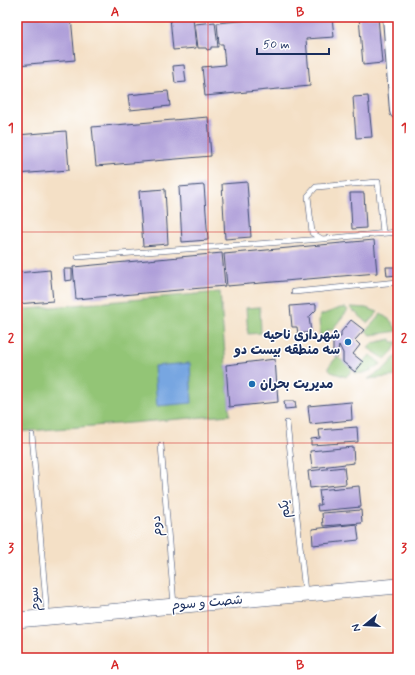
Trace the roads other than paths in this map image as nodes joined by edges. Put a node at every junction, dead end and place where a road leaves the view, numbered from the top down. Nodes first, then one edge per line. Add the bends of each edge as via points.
1 (391, 17) edge
2 (398, 111) edge
3 (398, 232) edge
4 (383, 233) junction
5 (322, 239) junction
6 (78, 257) dead end
7 (398, 282) edge
8 (294, 292) dead end
9 (287, 423) dead end
10 (32, 435) dead end
11 (162, 445) dead end
12 (398, 586) edge
13 (305, 593) junction
14 (174, 606) junction
15 (48, 617) junction
16 (17, 620) edge

1 - 2 main road
3 - 4 lane
4 - 5 lane
4 - 5 lane via 378,182 316,187 308,196 312,233
5 - 6 lane
7 - 8 lane
9 - 13 lane, یکم
10 - 15 lane, سوم
11 - 14 lane, دوم
12 - 13 street, شصت و سوم
13 - 14 street, شصت و سوم
14 - 15 street, شصت و سوم
15 - 16 street, شصت و سوم

